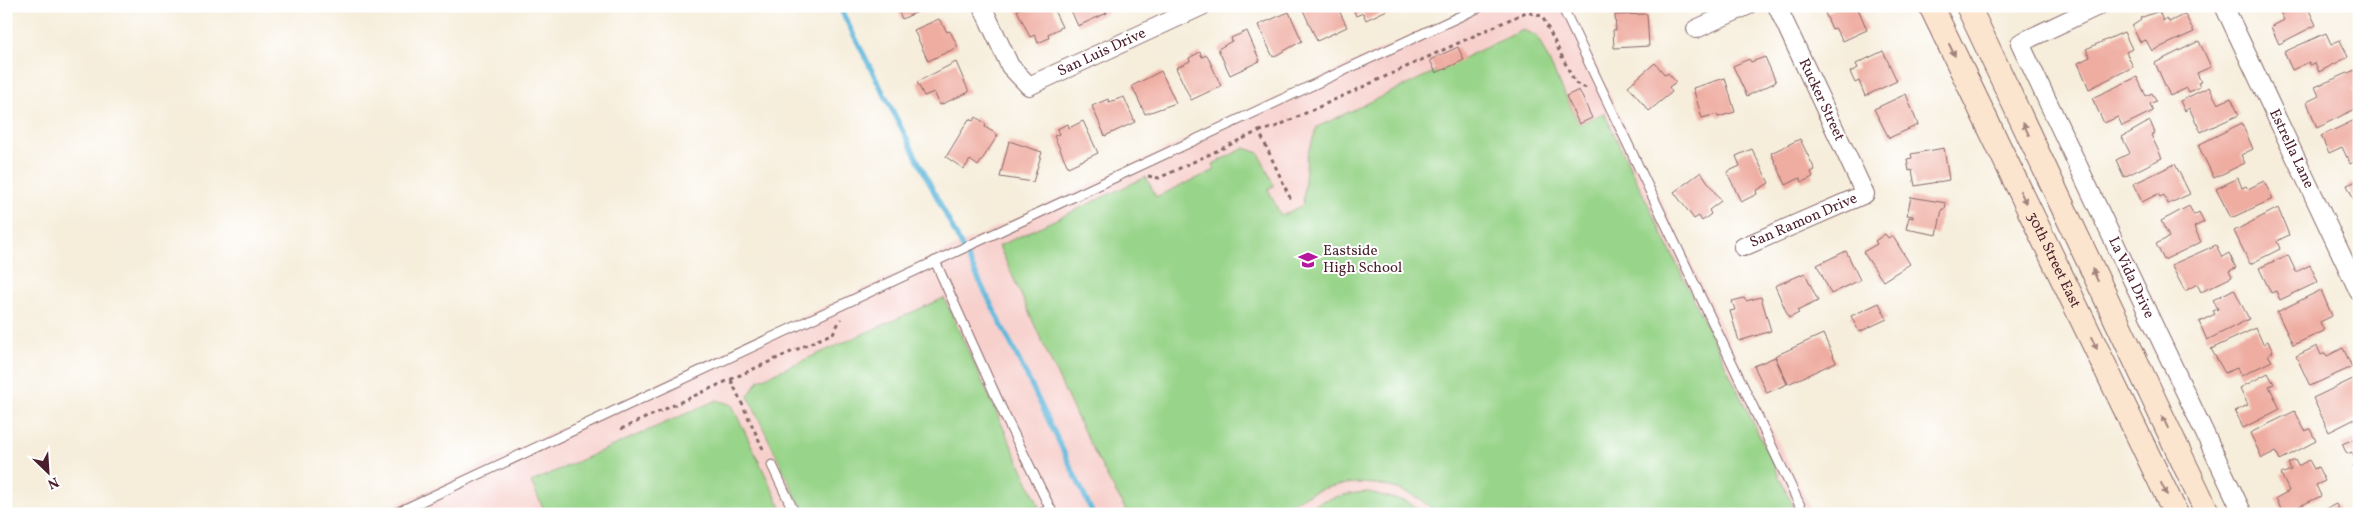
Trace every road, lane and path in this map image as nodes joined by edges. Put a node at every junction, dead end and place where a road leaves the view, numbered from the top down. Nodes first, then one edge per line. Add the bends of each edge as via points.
1 (982, 6) edge
2 (1202, 6) edge
3 (1482, 6) edge
4 (1562, 6) edge
5 (1747, 6) edge
6 (1777, 6) edge
7 (1931, 6) edge
8 (1968, 6) edge
9 (2098, 6) edge
10 (2224, 6) edge
11 (1696, 29) dead end
12 (1589, 94) dead end
13 (1259, 132) junction
14 (1145, 175) dead end
15 (1865, 194) joint
16 (1291, 200) dead end
17 (1742, 247) dead end
18 (935, 261) junction
19 (2359, 292) edge
20 (843, 316) dead end
21 (731, 380) junction
22 (621, 430) dead end
23 (764, 451) dead end
24 (772, 465) dead end
25 (1052, 511) edge
26 (394, 514) edge
27 (795, 514) edge
28 (1040, 514) edge
29 (1804, 514) edge
30 (2176, 514) edge
31 (2208, 514) edge
32 (2243, 514) edge

1 - 2 street, San Luis Drive via 1010,66 1029,86
3 - 18 lane
4 - 29 lane
5 - 11 street
6 - 15 street, Rucker Street
7 -> 30 main road, 30th Street East
31 -> 8 main road, 30th Street East
9 - 32 street, La Vida Drive via 2020,43
10 - 19 street, Estrella Lane
12 - 13 path via 1586,87 1575,83 1542,16 1526,12
13 - 14 path via 1159,178
13 - 16 path
15 - 17 street, San Ramon Drive
18 - 25 lane
18 - 26 lane
20 - 21 path via 833,334
21 - 22 path
21 - 23 path
24 - 27 lane
25 - 28 lane

